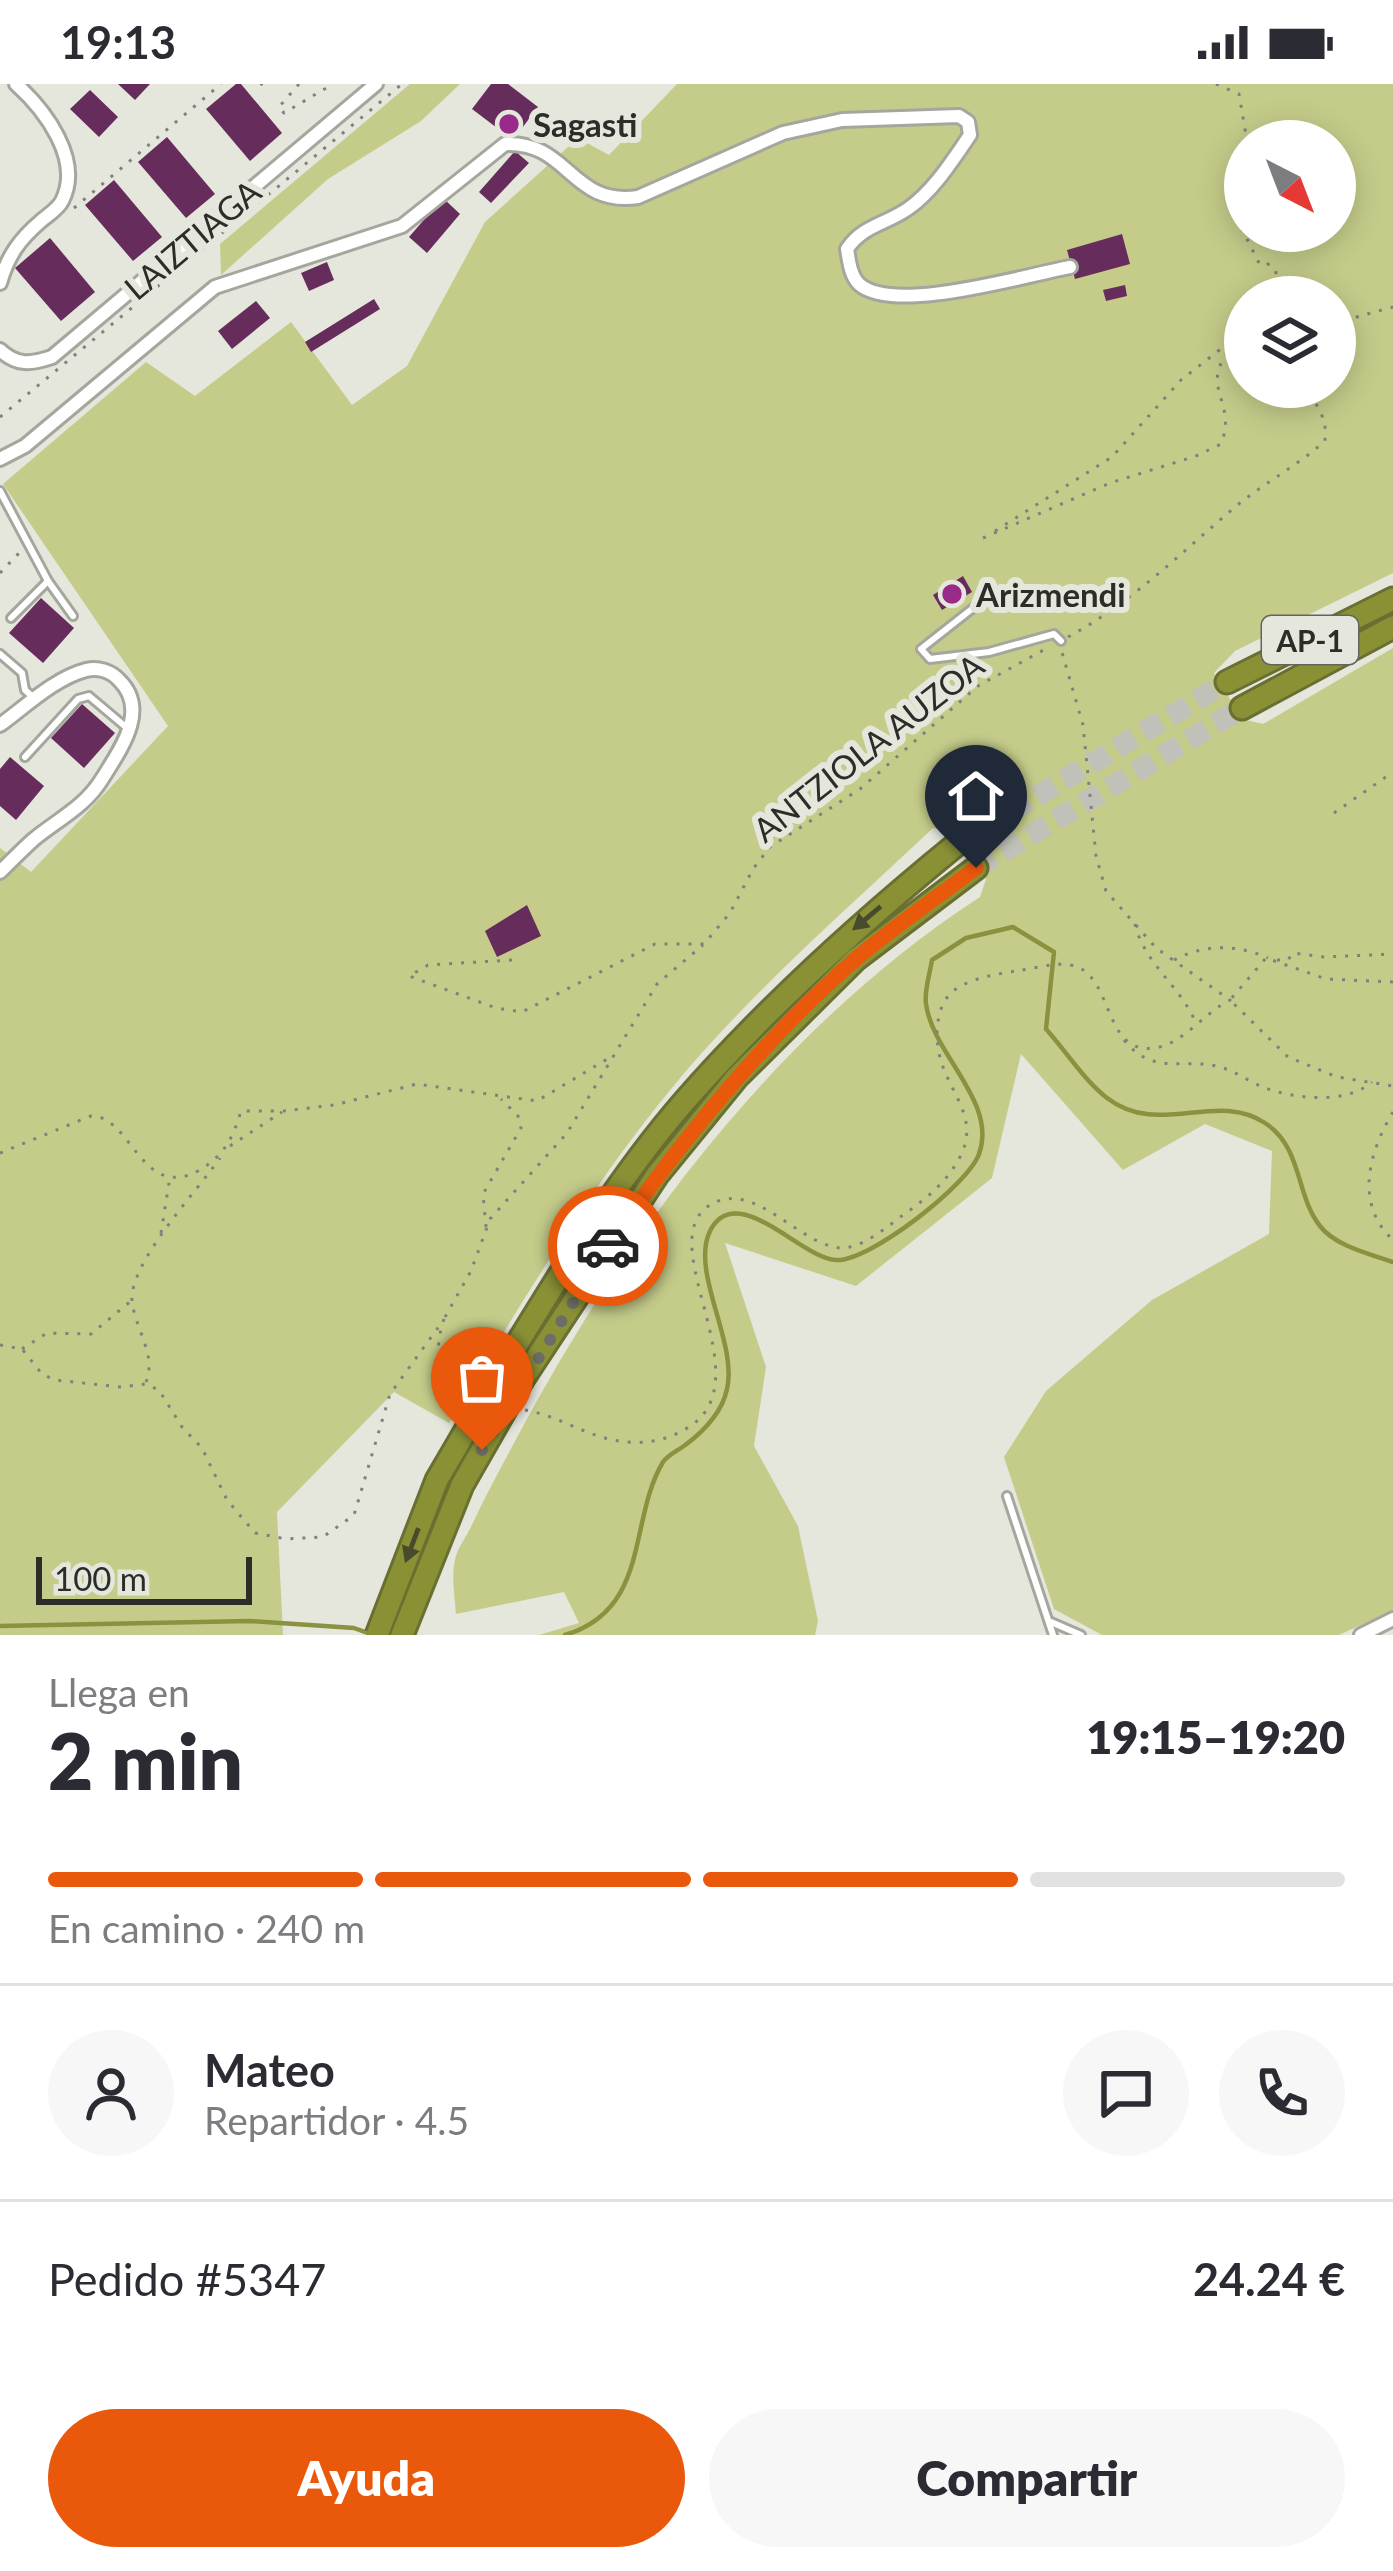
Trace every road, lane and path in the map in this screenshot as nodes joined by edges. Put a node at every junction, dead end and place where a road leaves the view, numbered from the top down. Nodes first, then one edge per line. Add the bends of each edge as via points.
1 (16, 84) edge
2 (221, 84) edge
3 (298, 84) edge
4 (333, 84) edge
5 (376, 84) edge
6 (402, 84) edge
7 (1216, 84) edge
8 (1243, 120) edge
9 (63, 218) dead end
10 (1252, 252) edge
11 (1070, 267) dead end
12 (1276, 276) edge
13 (0, 283) edge
14 (1393, 307) edge
15 (1356, 317) edge
16 (1245, 333) edge
17 (0, 350) edge
18 (1318, 408) edge
19 (0, 417) edge
20 (0, 459) edge
21 (0, 491) edge
22 (30, 542) junction
23 (0, 573) edge
24 (48, 580) junction
25 (1393, 599) edge
26 (982, 601) dead end
27 (73, 616) dead end
28 (11, 619) dead end
29 (1393, 627) edge
30 (1060, 641) junction
31 (0, 654) edge
32 (1227, 682) tunnel mouth
33 (35, 699) junction
34 (1242, 708) tunnel mouth
35 (0, 725) edge
36 (129, 730) junction
37 (25, 757) dead end
38 (1393, 772) edge
39 (1334, 813) dead end
40 (957, 844) tunnel mouth
41 (976, 868) tunnel mouth
42 (0, 872) edge
43 (1135, 923) junction
44 (704, 944) junction
45 (1393, 954) edge
46 (1266, 958) junction
47 (512, 960) dead end
48 (1172, 961) junction
49 (1393, 982) edge
50 (1230, 1000) junction
51 (1195, 1023) junction
52 (1119, 1034) junction
53 (615, 1054) junction
54 (1373, 1082) junction
55 (1393, 1086) edge
56 (500, 1098) junction
57 (284, 1111) junction
58 (1393, 1112) edge
59 (226, 1149) junction
60 (0, 1154) edge
61 (170, 1175) junction
62 (486, 1229) junction
63 (158, 1240) junction
64 (1393, 1240) edge
65 (132, 1300) junction
66 (443, 1321) junction
67 (0, 1345) edge
68 (22, 1349) junction
69 (145, 1384) junction
70 (483, 1396) dead end
71 (526, 1411) dead end
72 (1007, 1496) dead end
73 (1393, 1619) edge
74 (1050, 1622) junction
75 (377, 1635) edge
76 (402, 1635) edge
77 (1053, 1635) edge
78 (1081, 1635) edge
79 (1361, 1635) edge

1 - 13 street via 50,119 67,183 61,204 16,244
2 - 9 path
3 - 4 path via 278,106 284,113
5 - 17 street, LAIZTIAGA via 52,357 17,362
6 - 19 path
7 - 8 path via 1239,94
10 - 12 path
11 - 20 street via 914,296 859,284 847,249 941,177 970,135 958,116 842,119 783,133 612,201 538,147 505,144 402,226 215,286
14 - 15 path
16 - 16 path via 1215,377 1226,432 1221,444 982,538 1112,457 1181,380
18 - 30 path, ANTZIOLA AUZOA via 1325,441 1100,620
21 - 22 lane
22 - 23 path
22 - 24 lane
24 - 27 lane
24 - 28 lane
25 - 32 highway, AP-1
26 - 30 lane via 921,649 930,659 1054,634
29 - 34 highway, AP-1
30 - 43 path via 1089,754 1096,856 1106,892
30 - 44 path, ANTZIOLA AUZOA via 978,686 860,789 770,847
31 - 33 lane
33 - 35 street
33 - 36 street via 87,670 103,670 129,692
36 - 37 lane via 89,696
36 - 42 street via 77,809
38 - 39 path
40 -> 75 highway, bridge via 774,1004 682,1105 578,1245 437,1480
41 - 76 highway, bridge via 856,959 737,1077 657,1175 463,1485
43 - 48 path
43 - 51 path via 1146,954
44 - 47 path via 656,944 522,1012 409,976 428,964
44 - 53 path, ANTZIOLA AUZOA via 657,984
45 - 46 path
46 - 48 path via 1233,946
46 - 49 path via 1326,979
46 - 50 path
48 - 50 path
50 - 51 path
50 - 54 path via 1288,1058
51 - 52 path via 1152,1049
52 - 54 path via 1144,1057 1216,1065 1291,1095 1336,1096
52 - 71 path via 1089,976 1072,965 956,988 939,1013 938,1036 942,1064 962,1100 965,1135 951,1173 933,1192 859,1244 839,1248 749,1202 707,1207 694,1246 715,1389 700,1419 666,1438 626,1442
53 - 56 path via 537,1101
53 - 62 path, ANTZIOLA AUZOA via 567,1133
54 - 55 path
56 - 57 path via 417,1084
56 - 62 path via 520,1128 483,1194
57 - 59 path
57 - 59 path via 241,1111
58 - 64 path via 1368,1183 1380,1228
59 - 61 path via 187,1176
59 - 63 path
60 - 61 path via 101,1116 115,1121 133,1154
61 - 63 path
62 - 66 path
63 - 65 path
65 - 68 path via 92,1334 47,1333
65 - 69 path via 149,1361
66 - 69 path via 390,1394 354,1515 322,1538 255,1533 226,1500 202,1448 159,1390
66 - 70 path via 437,1347 446,1377
67 - 68 path
68 - 69 path via 55,1380
72 - 74 lane
73 - 79 street
74 - 77 lane
74 - 78 lane

